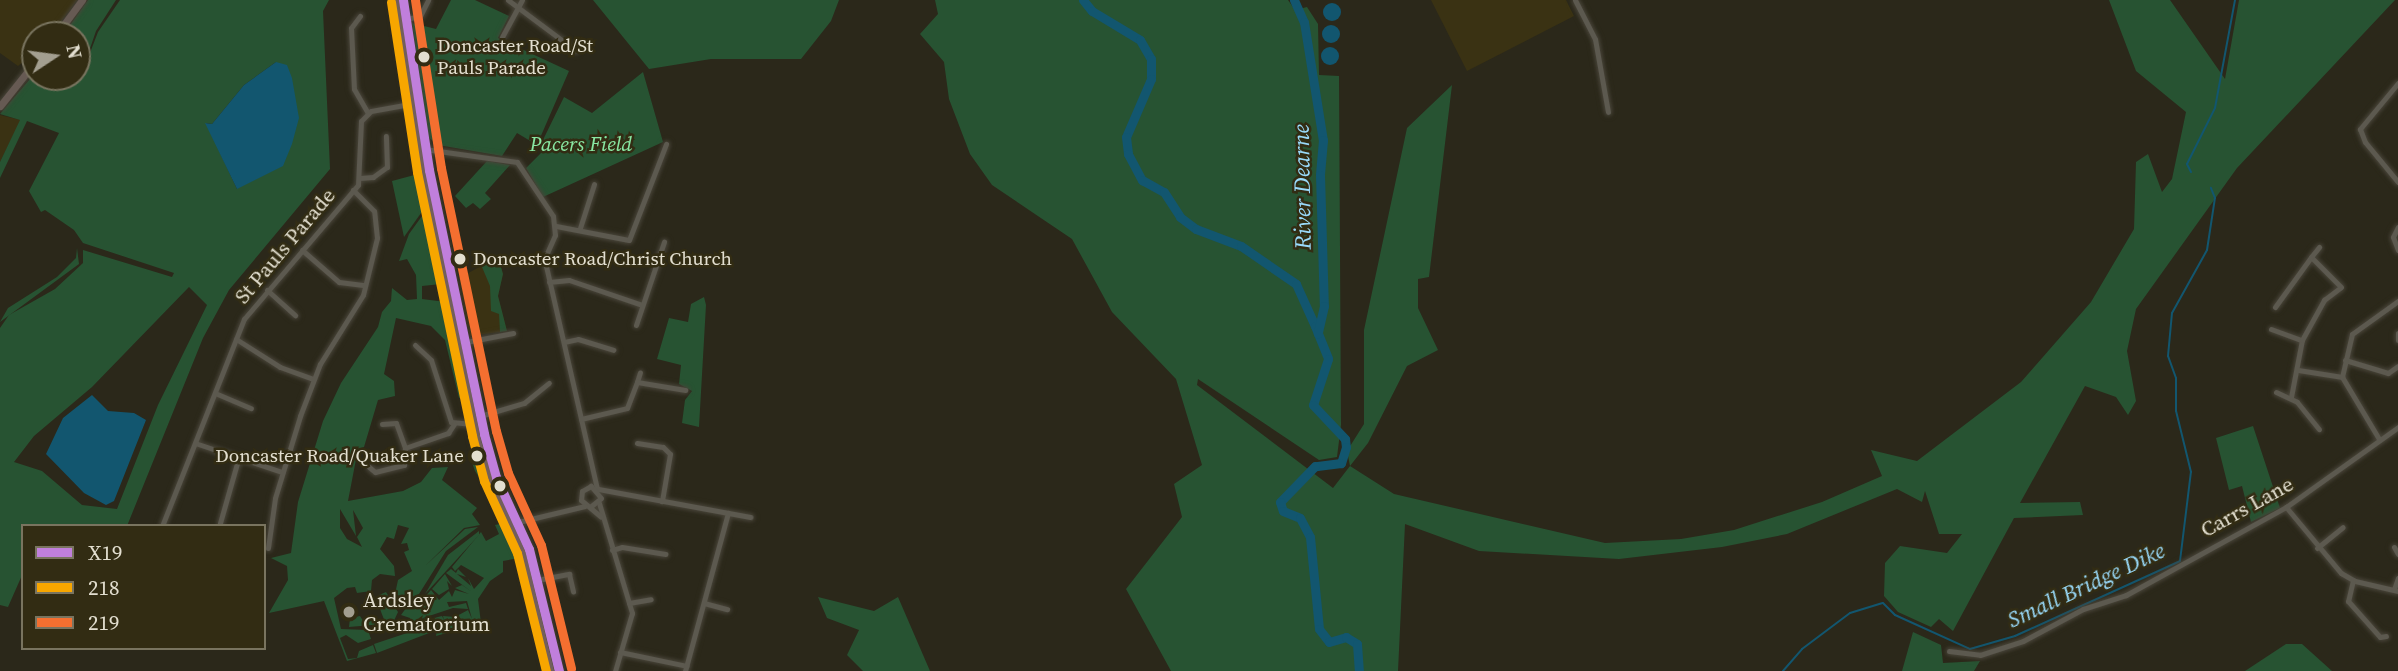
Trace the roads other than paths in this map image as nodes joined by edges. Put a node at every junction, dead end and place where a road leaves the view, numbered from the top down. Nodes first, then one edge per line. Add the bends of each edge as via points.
1 (82, 0) edge
2 (396, 0) edge
3 (403, 0) edge
4 (428, 0) edge
5 (508, 0) edge
6 (522, 0) edge
7 (1575, 0) edge
8 (517, 9) junction
9 (360, 16) dead end
10 (406, 19) junction
11 (66, 21) edge
12 (502, 37) dead end
13 (575, 50) dead end
14 (21, 80) edge
15 (2398, 83) edge
16 (415, 103) junction
17 (0, 106) edge
18 (1608, 112) dead end
19 (368, 113) junction
20 (386, 136) dead end
21 (666, 144) dead end
22 (422, 149) junction
23 (2398, 166) edge
24 (2390, 172) junction
25 (360, 178) junction
26 (2398, 182) edge
27 (594, 184) dead end
28 (353, 190) junction
29 (556, 226) junction
30 (2398, 227) edge
31 (580, 228) junction
32 (664, 242) dead end
33 (2319, 247) dead end
34 (302, 250) junction
35 (2398, 250) edge
36 (2311, 257) junction
37 (549, 282) junction
38 (365, 285) junction
39 (267, 290) junction
40 (2395, 303) edge
41 (642, 305) junction
42 (456, 306) junction
43 (2275, 307) dead end
44 (2398, 314) edge
45 (295, 315) dead end
46 (636, 325) dead end
47 (2272, 329) dead end
48 (513, 332) dead end
49 (2398, 332) edge
50 (236, 339) junction
51 (2302, 340) junction
52 (2398, 340) edge
53 (466, 342) junction
54 (564, 342) junction
55 (415, 345) dead end
56 (613, 350) dead end
57 (2345, 360) junction
58 (2398, 366) edge
59 (2298, 370) junction
60 (640, 372) dead end
61 (2342, 377) junction
62 (313, 379) junction
63 (637, 382) junction
64 (549, 383) dead end
65 (685, 390) dead end
66 (215, 393) junction
67 (2276, 393) dead end
68 (2291, 397) junction
69 (251, 408) dead end
70 (480, 415) junction
71 (581, 419) junction
72 (382, 424) dead end
73 (473, 424) junction
74 (454, 425) junction
75 (2398, 427) edge
76 (2319, 429) dead end
77 (2379, 439) junction
78 (195, 443) junction
79 (640, 445) dead end
80 (405, 448) junction
81 (239, 460) junction
82 (369, 467) dead end
83 (282, 472) junction
84 (591, 472) junction
85 (598, 489) junction
86 (583, 491) junction
87 (613, 493) junction
88 (662, 501) junction
89 (600, 502) junction
90 (568, 507) junction
91 (588, 507) junction
92 (2286, 507) junction
93 (728, 513) junction
94 (601, 517) junction
95 (750, 517) dead end
96 (220, 523) dead end
97 (515, 523) junction
98 (163, 524) edge
99 (2343, 527) dead end
100 (2394, 547) dead end
101 (268, 548) dead end
102 (2317, 548) junction
103 (612, 551) junction
104 (665, 554) dead end
105 (2398, 554) edge
106 (2398, 578) edge
107 (537, 580) junction
108 (2353, 580) junction
109 (2396, 590) edge
110 (573, 592) dead end
111 (651, 599) dead end
112 (537, 603) junction
113 (629, 603) junction
114 (704, 603) junction
115 (727, 609) dead end
116 (2386, 636) dead end
117 (1949, 651) dead end
118 (621, 652) junction
119 (686, 668) edge
120 (550, 671) edge
121 (559, 671) edge
122 (615, 671) edge

1 - 11 main road
2 - 16 highway
3 - 10 highway
4 - 10 street via 420,16
5 - 8 street
6 - 8 street
7 - 18 street via 1595,39
8 - 12 street
8 - 13 street
9 - 19 street via 351,28 354,89
10 - 16 highway
14 - 17 main road
15 - 24 street via 2360,129
16 - 19 street
16 - 22 highway
19 - 25 street, St Pauls Parade via 358,130
20 - 25 street via 387,167 373,177
21 - 31 street via 628,240
22 - 29 street via 517,162
22 - 42 highway
23 - 24 street
24 - 26 street
25 - 28 street, St Pauls Parade
27 - 31 street
28 - 34 street, St Pauls Parade
28 - 38 street via 371,206 378,230
29 - 31 street
29 - 37 street via 545,257
30 - 35 street via 2393,237
32 - 41 street
33 - 36 street
34 - 38 street via 339,282
34 - 39 street, St Pauls Parade
36 - 43 street
36 - 51 street via 2341,287 2324,300
37 - 41 street via 569,280
37 - 54 street
38 - 62 street
39 - 45 street
39 - 50 street, St Pauls Parade via 247,314
40 - 44 street
40 - 57 street via 2352,334
41 - 46 street
42 - 53 highway
42 - 73 highway
47 - 51 street
48 - 53 street
49 - 52 street
50 - 62 street via 280,367
50 - 66 street, St Pauls Parade
51 - 59 street
53 - 70 highway
54 - 56 street via 578,339
54 - 71 street
55 - 74 street via 430,360
57 - 58 street via 2388,373
57 - 61 street
59 - 61 street
59 - 68 street
60 - 63 street
61 - 77 street
62 - 83 street
63 - 65 street
63 - 71 street via 627,408
64 - 70 street via 533,399
66 - 69 street
66 - 78 street, St Pauls Parade
67 - 68 street
68 - 76 street
70 - 73 highway
70 - 97 highway via 496,477
71 - 84 street
72 - 80 street via 396,423
73 - 74 street
73 - 97 highway via 490,482
74 - 80 street via 448,433
75 - 77 street, Carrs Lane
77 - 92 street, Carrs Lane
78 - 81 street
78 - 98 street, St Pauls Parade
79 - 88 street via 651,443 670,454
80 - 82 street via 404,465 374,475
81 - 83 street
81 - 96 street
83 - 101 street
84 - 85 street
84 - 86 street
85 - 86 street
85 - 87 street
85 - 89 street
86 - 90 street
86 - 91 street
87 - 88 street
87 - 89 street
88 - 93 street
89 - 91 street
89 - 94 street
90 - 91 street
90 - 97 street
91 - 94 street
92 - 102 street
92 - 117 street, Carrs Lane via 2126,595 2083,609 2023,641 1980,655
93 - 95 street
93 - 114 street
94 - 103 street
97 - 107 highway
97 - 112 highway
99 - 102 street
100 - 105 street
102 - 108 street
103 - 104 street via 622,547
103 - 113 street
106 - 109 street
107 - 110 street via 569,571
107 - 112 highway
108 - 109 street
108 - 116 street via 2347,602 2380,637
111 - 113 street
112 - 120 highway
112 - 121 highway
113 - 118 street via 632,613
114 - 115 street
114 - 119 street
118 - 119 street
118 - 122 street

